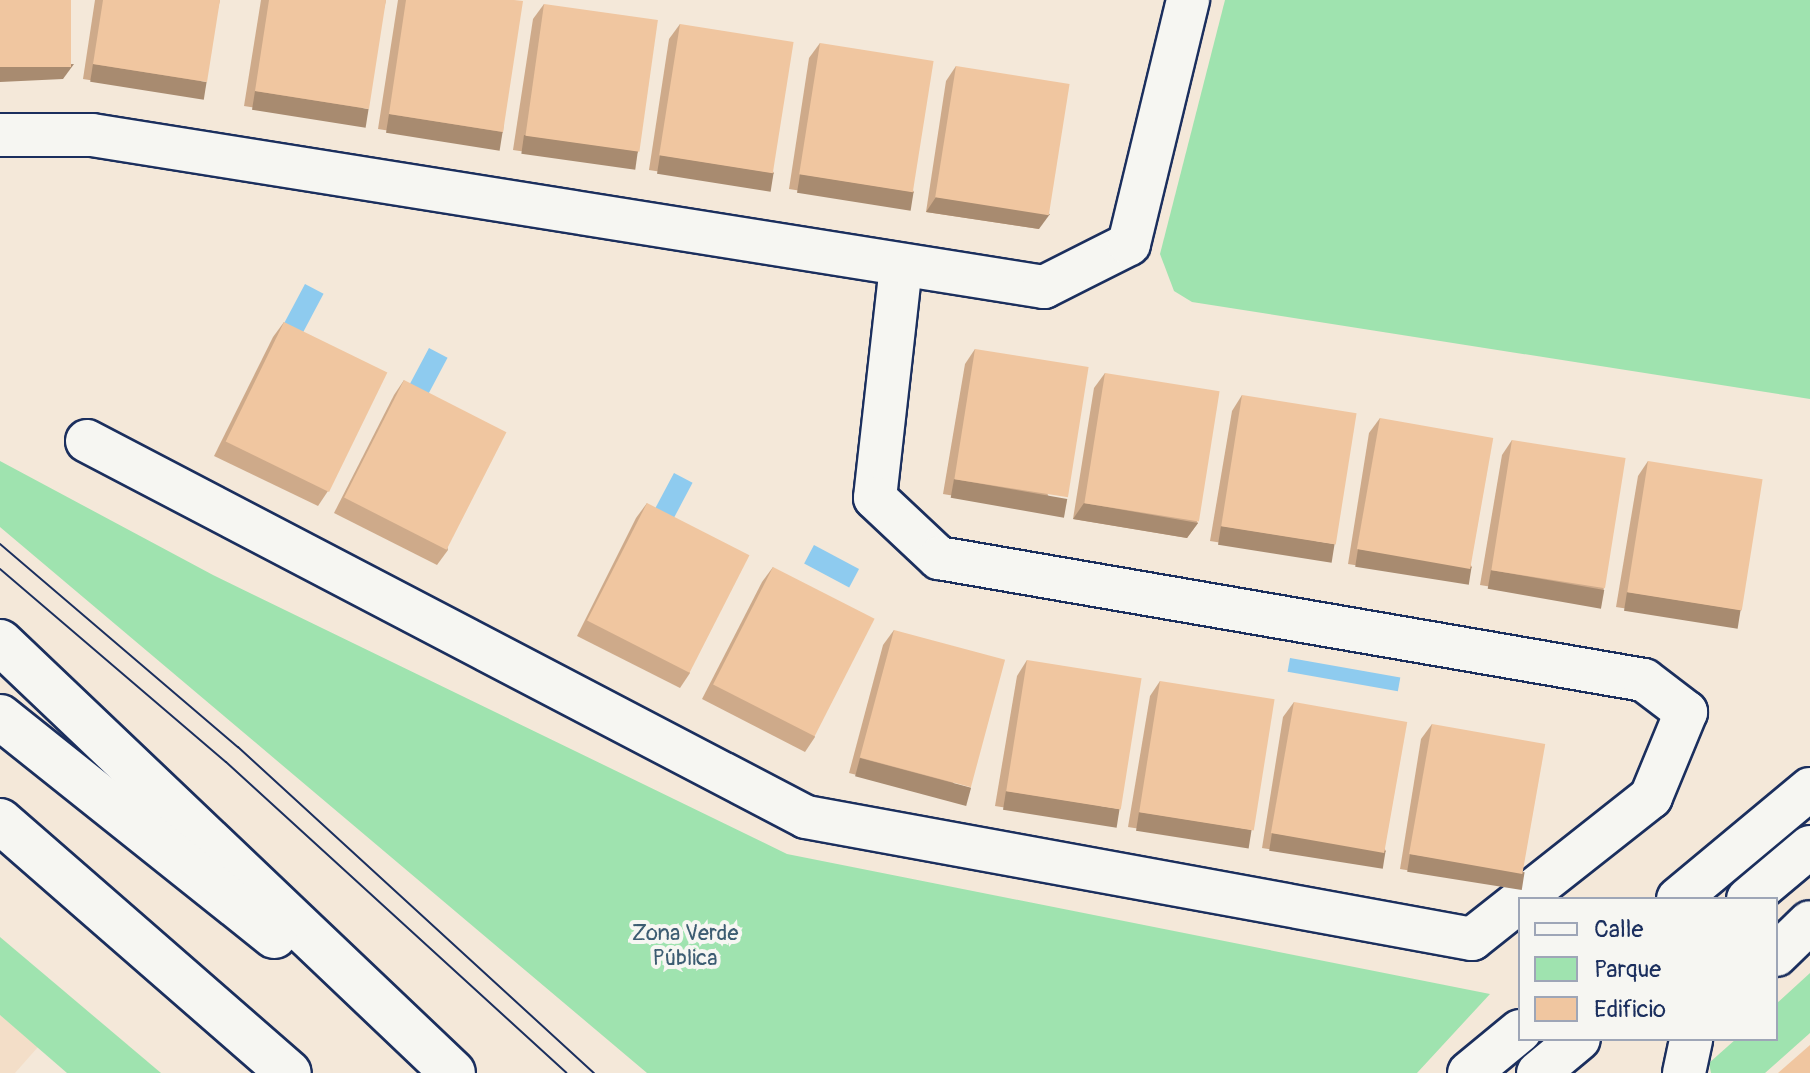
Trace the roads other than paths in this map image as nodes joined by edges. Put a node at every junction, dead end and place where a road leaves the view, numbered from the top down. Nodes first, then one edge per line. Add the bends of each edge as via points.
1 (1188, 0) edge
2 (0, 135) edge
3 (901, 266) junction
4 (87, 441) dead end
5 (0, 642) edge
6 (0, 717) edge
7 (1810, 789) edge
8 (0, 821) edge
9 (1810, 847) edge
10 (1525, 897) edge
11 (1680, 897) edge
12 (1750, 897) edge
13 (1518, 902) edge
14 (1810, 922) edge
15 (1778, 953) edge
16 (1518, 1033) edge
17 (1577, 1041) edge
18 (1691, 1041) edge
19 (289, 1073) edge
20 (444, 1073) edge
21 (453, 1073) edge
22 (1469, 1073) edge
23 (1538, 1073) edge
24 (1684, 1073) edge

1 - 3 street via 1129,244 1044,287
2 - 3 street via 92,135
3 - 10 street via 875,498 939,558 1644,680 1686,712 1651,797
4 - 13 street via 806,817 1472,939
5 - 21 highway
6 - 20 highway
7 - 11 street
8 - 19 highway
9 - 12 street
14 - 15 street
16 - 22 street
17 - 23 street
18 - 24 street

